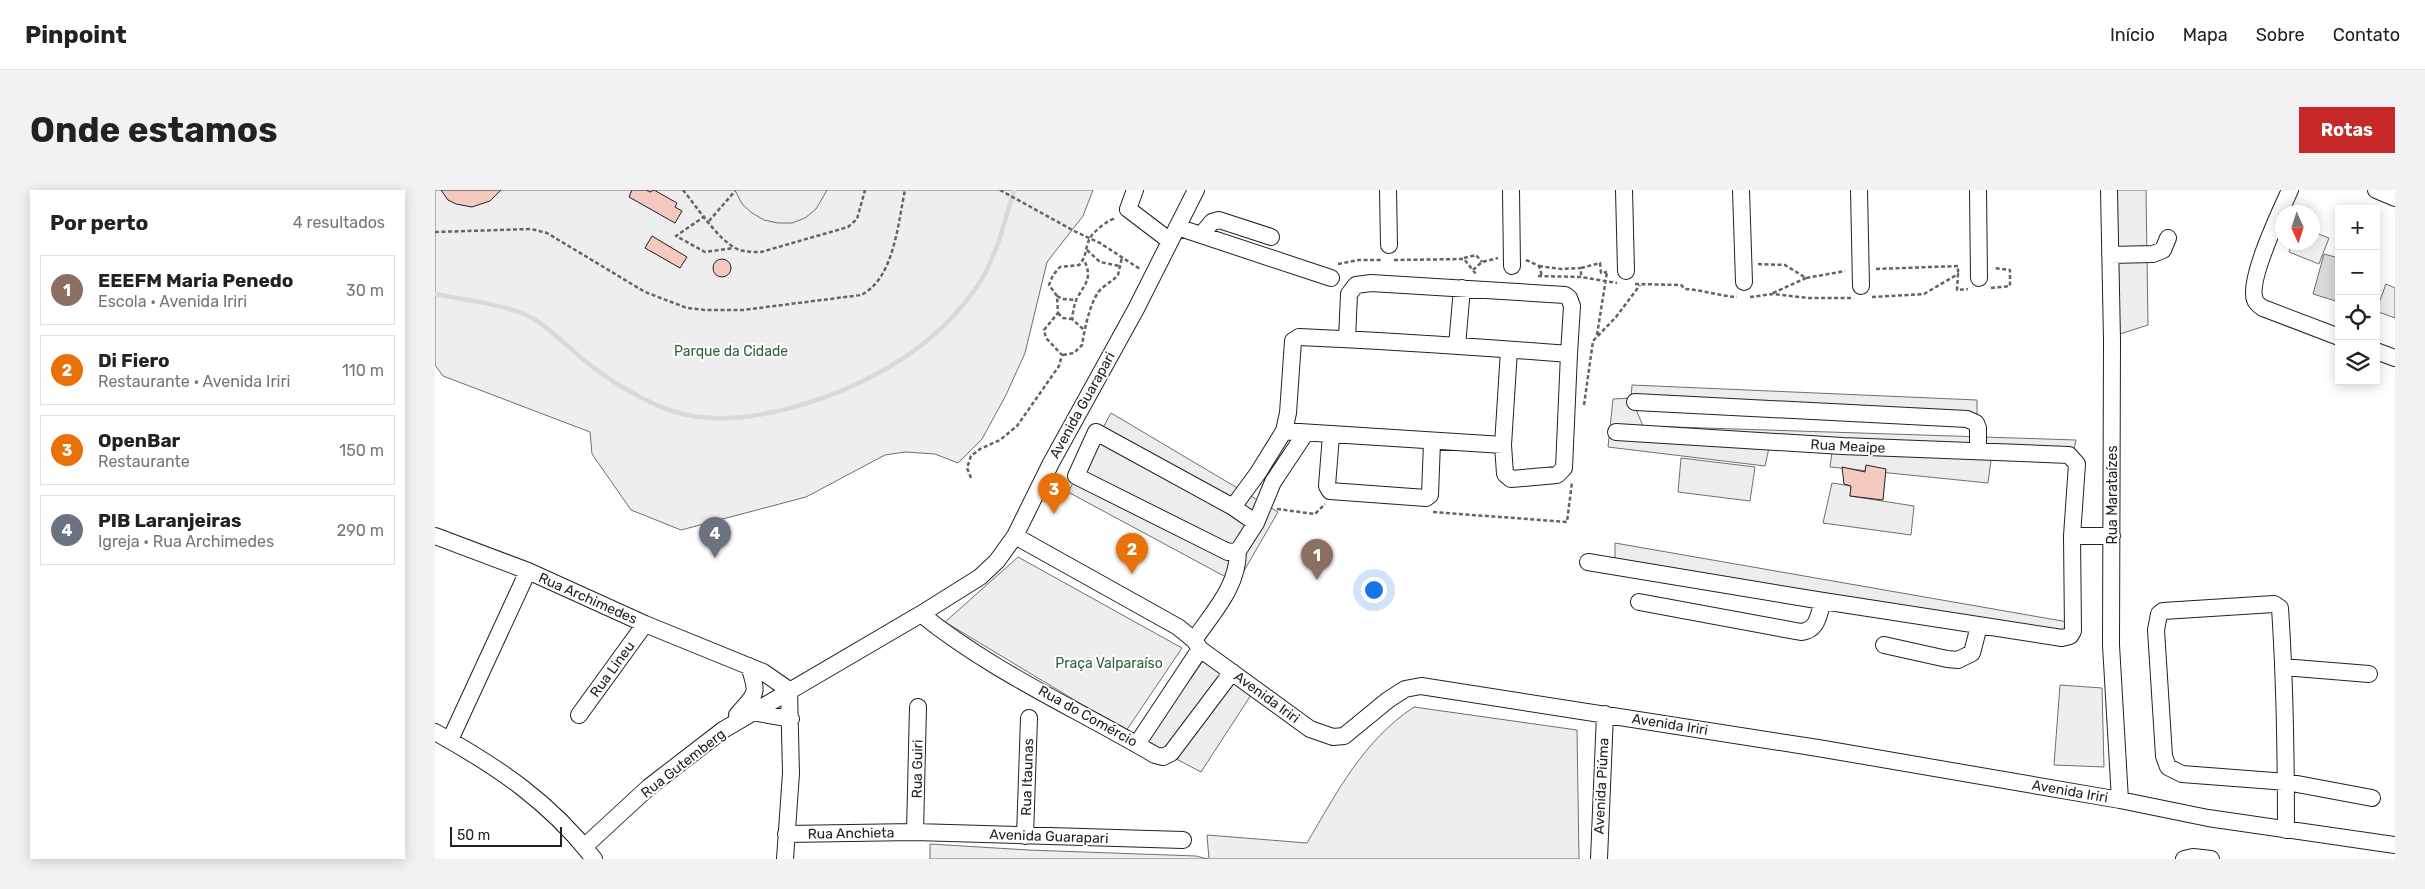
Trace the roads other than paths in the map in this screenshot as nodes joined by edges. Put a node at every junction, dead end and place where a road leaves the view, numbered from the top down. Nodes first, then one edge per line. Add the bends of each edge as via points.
1 (1135, 190) edge
2 (1195, 190) edge
3 (1388, 190) edge
4 (1511, 190) edge
5 (1623, 190) edge
6 (1741, 190) edge
7 (1859, 190) edge
8 (1978, 190) edge
9 (2109, 190) edge
10 (2290, 190) edge
11 (2376, 190) edge
12 (2395, 198) edge
13 (1173, 234) junction
14 (1201, 235) junction
15 (1271, 237) dead end
16 (2167, 238) dead end
17 (1389, 245) dead end
18 (2110, 255) junction
19 (1512, 266) dead end
20 (1331, 278) road end
21 (1627, 280) road end
22 (1980, 281) road end
23 (1744, 285) road end
24 (1462, 288) junction
25 (1862, 294) road end
26 (2335, 335) edge
27 (1347, 339) junction
28 (1457, 346) junction
29 (1509, 350) junction
30 (2380, 352) edge
31 (1569, 354) junction
32 (2395, 358) edge
33 (1635, 402) dead end
34 (1073, 422) junction
35 (1284, 431) junction
36 (1096, 432) junction
37 (1616, 432) dead end
38 (1305, 434) junction
39 (1331, 435) junction
40 (1432, 442) junction
41 (1503, 445) junction
42 (1978, 451) junction
43 (1051, 463) junction
44 (1076, 476) junction
45 (1233, 506) junction
46 (1257, 523) junction
47 (435, 536) edge
48 (1015, 536) junction
49 (2072, 536) junction
50 (2112, 536) junction
51 (1238, 552) junction
52 (1588, 562) dead end
53 (528, 571) junction
54 (1823, 601) junction
55 (1639, 602) dead end
56 (921, 614) junction
57 (645, 624) junction
58 (1979, 626) junction
59 (1197, 645) junction
60 (1884, 646) dead end
61 (749, 666) junction
62 (2284, 667) junction
63 (1232, 672) junction
64 (2369, 674) dead end
65 (789, 690) junction
66 (918, 706) dead end
67 (752, 712) junction
68 (1605, 714) junction
69 (579, 715) dead end
70 (1029, 718) dead end
71 (791, 719) junction
72 (731, 725) junction
73 (435, 732) edge
74 (450, 740) junction
75 (1137, 744) junction
76 (2287, 782) junction
77 (2372, 798) dead end
78 (2120, 800) junction
79 (2286, 830) junction
80 (915, 832) junction
81 (786, 834) junction
82 (1025, 836) junction
83 (1183, 840) dead end
84 (2395, 846) edge
85 (589, 853) edge
86 (785, 859) edge
87 (1599, 859) edge
88 (2184, 859) edge
89 (2211, 859) edge

1 - 13 street via 1127,209
2 - 13 street, Avenida Guarapari
3 - 17 street
4 - 19 street
5 - 21 street
6 - 23 street
7 - 25 street
8 - 22 street
9 - 18 street, Rua Marataízes
10 - 26 street via 2259,267 2253,293 2255,302
11 - 12 street
13 - 14 street
13 - 34 street, Avenida Guarapari
14 - 15 street via 1212,222 1219,220
14 - 20 street
16 - 18 street via 2163,250 2153,254
18 - 50 street, Rua Marataízes
24 - 27 street via 1356,285 1349,294
24 - 28 street
24 - 31 street via 1569,298 1572,306
27 - 28 street
27 - 35 street via 1295,338
28 - 29 street
29 - 31 street
29 - 41 street
30 - 32 street
31 - 41 street via 1564,468 1561,474 1507,477
33 - 42 street via 1967,419 1976,423 1978,428
34 - 36 street
34 - 43 street, Avenida Guarapari
35 - 38 street
35 - 45 street
36 - 44 street
36 - 45 street
37 - 42 street, Rua Meaipe
38 - 39 street
38 - 46 street via 1273,482
39 - 40 street
39 - 40 street via 1327,489 1426,498 1430,495
40 - 41 street
42 - 49 street, Rua Meaipe via 2069,455 2077,464
43 - 44 street
43 - 48 street, Avenida Guarapari
44 - 51 street via 1228,552
45 - 46 street
46 - 51 street
47 - 53 street
48 - 56 street, Avenida Guarapari via 997,561 980,577
48 - 59 street, Avenida Iriri via 1178,627
49 - 50 street
49 - 58 street via 2073,631 2069,636 2062,638
50 - 78 street, Rua Marataízes via 2111,645
51 - 59 street via 1238,566 1231,588
52 - 54 street
53 - 57 street, Rua Archimedes
53 - 74 street, Rua Archimedes
54 - 55 street via 1816,625 1801,632
54 - 58 street
56 - 65 street, Avenida Guarapari
56 - 75 street, Rua do Comércio via 947,635
57 - 61 street, Rua Archimedes
57 - 69 street, Rua Lineu
58 - 60 street via 1972,653 1957,660
59 - 63 street, Avenida Iriri
59 - 75 street
61 - 65 street, Rua Archimedes via 773,677
61 - 72 street via 755,683 754,697
62 - 64 street
62 - 76 street
62 - 76 street via 2280,608 2274,604 2163,611 2159,614 2157,640 2164,756 2168,767 2182,774
63 - 68 street, Avenida Iriri via 1310,729 1333,737 1344,736 1388,700 1405,690 1421,686
63 - 75 street, Rua do Comércio via 1168,755 1155,755
65 - 67 street, Rua Gutemberg
65 - 71 street
66 - 80 street, Rua Guiri
67 - 71 street
67 - 72 street, Rua Gutemberg
68 - 78 street, Avenida Iriri
68 - 87 street, Avenida Piúma
70 - 82 street, Rua Itaunas
71 - 81 street
72 - 85 street, Rua Gutemberg via 649,787
73 - 74 street
74 - 85 street via 520,785 556,814
76 - 77 street
76 - 79 street
78 - 79 street, Avenida Iriri
79 - 84 street, Avenida Iriri
80 - 81 street, Rua Anchieta
80 - 82 street, Avenida Guarapari
81 - 86 street
82 - 83 street, Avenida Guarapari
88 - 89 street

